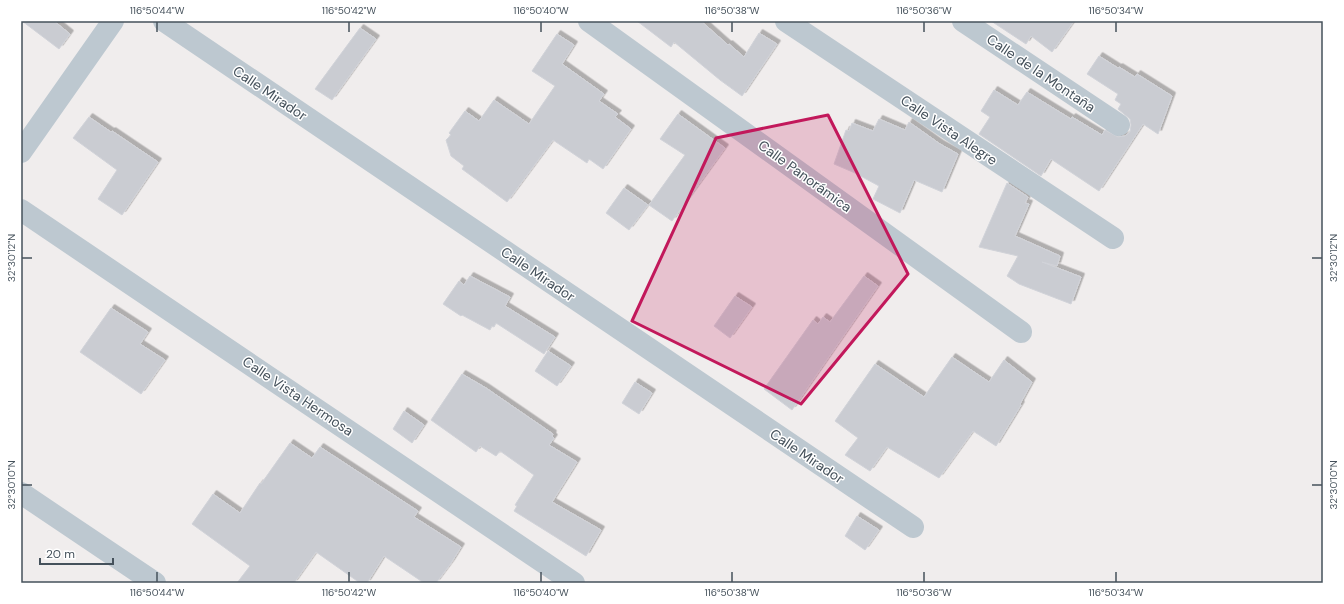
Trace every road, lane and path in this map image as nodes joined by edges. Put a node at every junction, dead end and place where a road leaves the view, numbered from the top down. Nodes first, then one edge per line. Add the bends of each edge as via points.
1 (112, 21) edge
2 (164, 21) edge
3 (589, 21) edge
4 (786, 21) edge
5 (962, 21) edge
6 (1119, 125) dead end
7 (21, 152) edge
8 (21, 210) edge
9 (1113, 238) dead end
10 (1021, 332) dead end
11 (21, 493) edge
12 (913, 527) dead end
13 (155, 583) edge
14 (574, 583) edge

1 - 7 street
2 - 12 street, Calle Mirador
3 - 10 street, Calle Panorámica
4 - 9 street, Calle Vista Alegre
5 - 6 street, Calle de la Montaña
8 - 14 street, Calle Vista Hermosa
11 - 13 street

